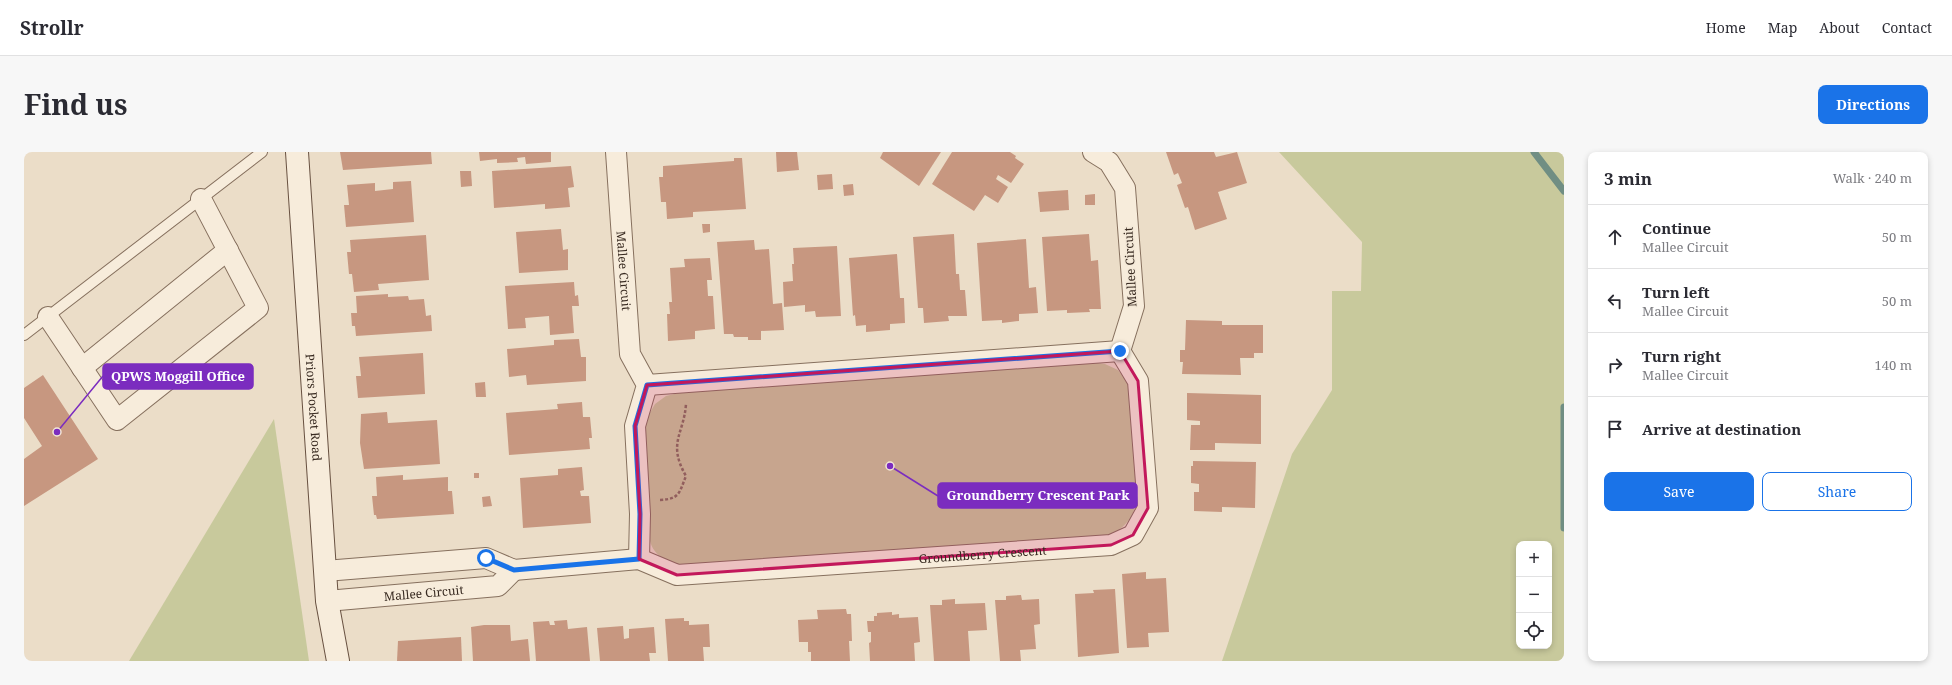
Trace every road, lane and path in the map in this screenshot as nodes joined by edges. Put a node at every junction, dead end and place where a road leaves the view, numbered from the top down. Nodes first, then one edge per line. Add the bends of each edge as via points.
1 (262, 152) edge
2 (297, 152) edge
3 (616, 152) edge
4 (1093, 152) edge
5 (202, 199) junction
6 (228, 250) junction
7 (48, 316) junction
8 (24, 335) edge
9 (1120, 351) junction
10 (82, 368) junction
11 (686, 382) junction
12 (647, 385) junction
13 (654, 501) dead end
14 (639, 559) junction
15 (514, 570) junction
16 (325, 571) junction
17 (327, 601) junction
18 (338, 661) edge

1 - 5 lane
2 - 16 street, Priors Pocket Road
3 - 12 street, Mallee Circuit via 630,354
4 - 9 street, Mallee Circuit via 1109,162 1125,188 1134,306
5 - 6 street
5 - 7 lane
6 - 10 street
6 - 10 street via 258,308 117,420
7 - 8 lane
7 - 10 street
9 - 11 street
9 - 14 street, Groundberry Crescent via 1138,381 1148,508 1133,534 1111,545 676,575
11 - 12 street
11 - 13 path via 686,408 676,441 679,464 686,476 678,495 672,499
12 - 14 street via 635,426 640,514
14 - 15 street
15 - 16 street via 486,558
15 - 17 street, Mallee Circuit via 498,586
16 - 17 street, Priors Pocket Road
17 - 18 street, Priors Pocket Road

